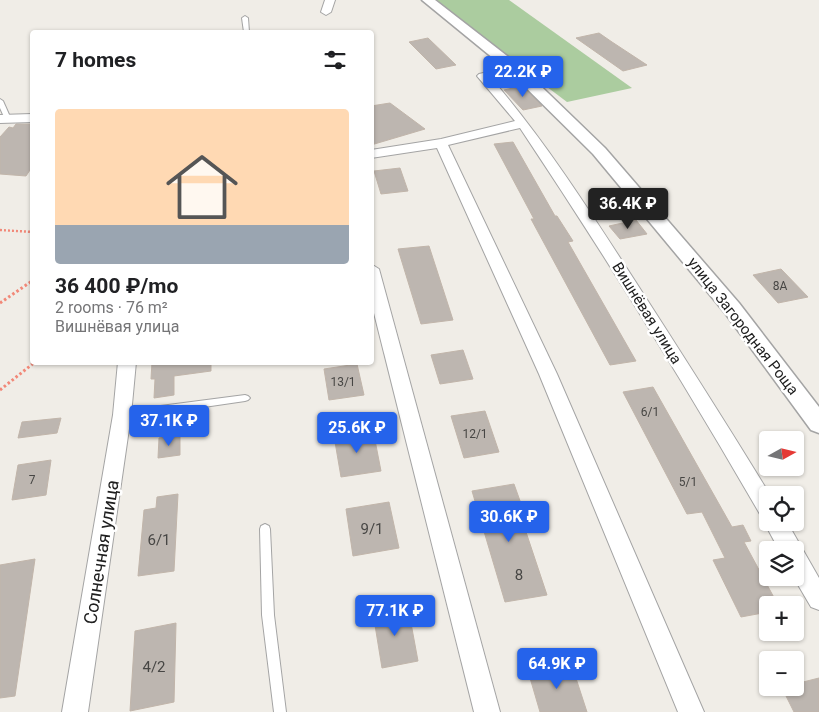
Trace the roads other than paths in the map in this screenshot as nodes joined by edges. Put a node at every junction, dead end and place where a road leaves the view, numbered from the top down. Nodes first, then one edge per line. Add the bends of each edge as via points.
1 (330, 0) edge
2 (428, 0) edge
3 (326, 12) dead end
4 (245, 18) dead end
5 (247, 30) edge
6 (515, 69) junction
7 (0, 101) edge
8 (30, 118) edge
9 (4, 119) edge
10 (523, 123) junction
11 (441, 143) junction
12 (374, 154) edge
13 (374, 280) edge
14 (127, 365) edge
15 (245, 398) dead end
16 (122, 415) junction
17 (819, 424) edge
18 (759, 495) edge
19 (265, 529) dead end
20 (804, 573) edge
21 (819, 599) edge
22 (76, 712) edge
23 (280, 712) edge
24 (487, 712) edge
25 (691, 712) edge

1 - 3 street
2 - 6 street, улица Загородная Роща
4 - 5 lane
6 - 10 street, Вишнёвая улица via 483,76
6 - 17 street, улица Загородная Роща via 599,151 732,308
7 - 9 lane
8 - 9 street
10 - 11 street
10 - 18 street, Вишнёвая улица via 594,229
11 - 12 street
11 - 25 street via 548,374
13 - 24 street
14 - 16 street, Солнечная улица
15 - 16 lane
16 - 22 street, Солнечная улица
19 - 23 lane via 268,615
20 - 21 street

